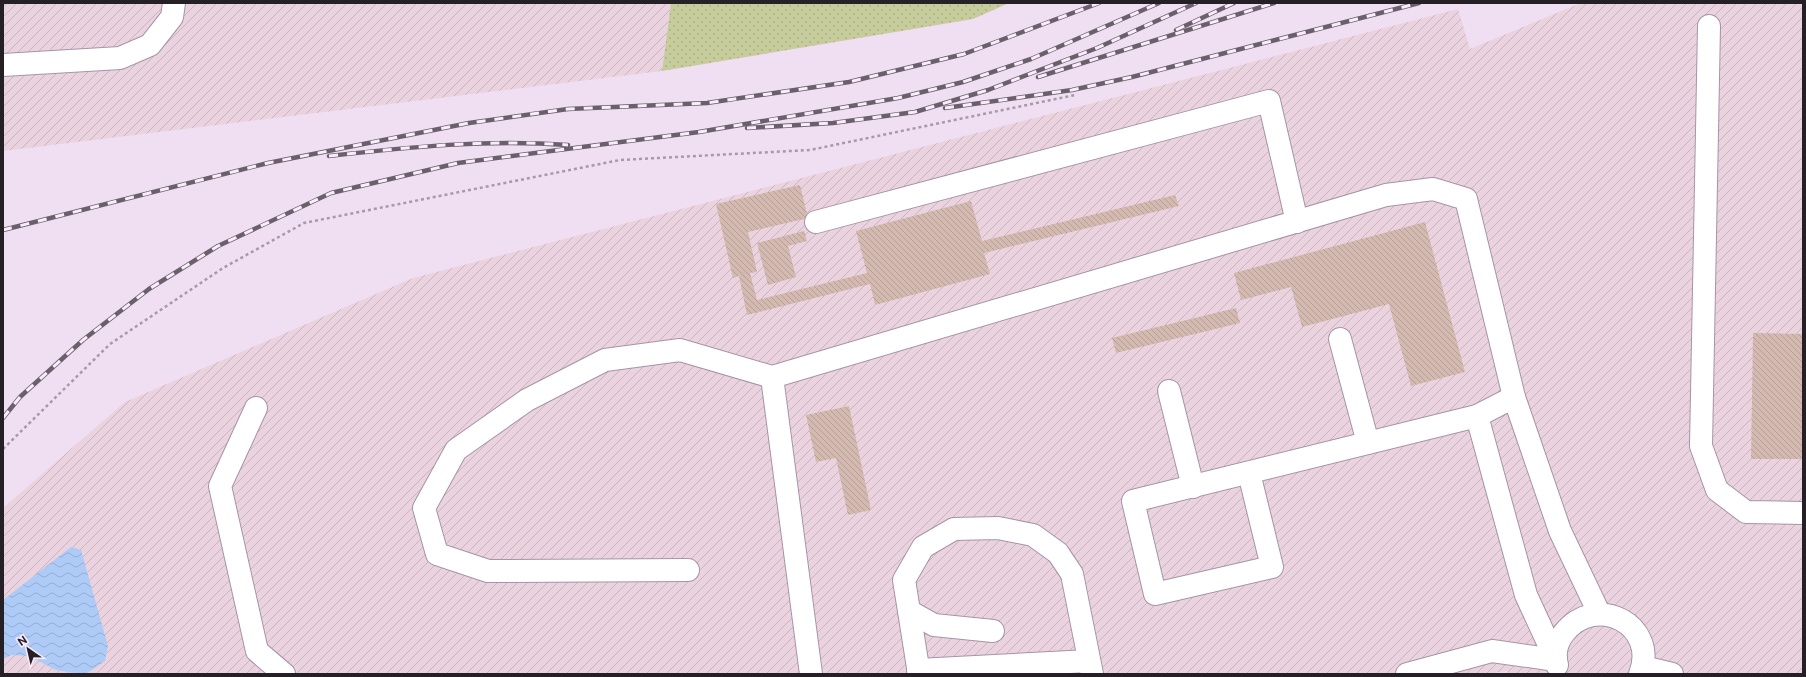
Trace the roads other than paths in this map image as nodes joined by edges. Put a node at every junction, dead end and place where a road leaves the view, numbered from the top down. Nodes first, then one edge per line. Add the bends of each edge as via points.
1 (174, 3) edge
2 (1709, 26) dead end
3 (3, 65) edge
4 (816, 222) dead end
5 (1297, 222) junction
6 (1340, 339) dead end
7 (772, 377) junction
8 (1169, 391) dead end
9 (1514, 397) junction
10 (256, 408) dead end
11 (1477, 416) junction
12 (1368, 443) junction
13 (1249, 473) junction
14 (1193, 487) junction
15 (1803, 513) edge
16 (688, 570) dead end
17 (909, 611) junction
18 (1599, 613) junction
19 (993, 631) dead end
20 (1557, 667) edge
21 (1091, 668) edge
22 (1642, 670) edge
23 (919, 672) edge
24 (284, 674) edge
25 (811, 674) edge
26 (1408, 674) edge
27 (1672, 674) edge

1 - 3 lane via 172,17 150,45 120,58
2 - 15 lane via 1702,446 1717,490 1746,512
4 - 5 lane via 1269,101
5 - 7 lane
5 - 9 lane via 1386,195 1433,189 1466,199
6 - 12 lane
7 - 16 lane via 680,350 605,360 527,400 456,450 424,508 437,554 488,571
7 - 25 lane
8 - 14 lane
9 - 11 lane
9 - 18 lane via 1560,531
10 - 24 lane via 220,486 257,650
11 - 12 lane
11 - 20 lane via 1526,595
12 - 13 lane
13 - 14 lane
13 - 14 lane via 1272,567 1156,594 1133,501
17 - 19 lane via 934,625
17 - 21 lane via 904,580 923,547 954,529 998,528 1033,535 1058,553 1072,574
17 - 23 lane
18 - 20 lane via 1584,616 1570,625 1560,637
18 - 22 lane via 1613,615 1626,622 1637,634 1643,648
20 - 26 lane via 1492,651
21 - 23 lane
22 - 27 lane

